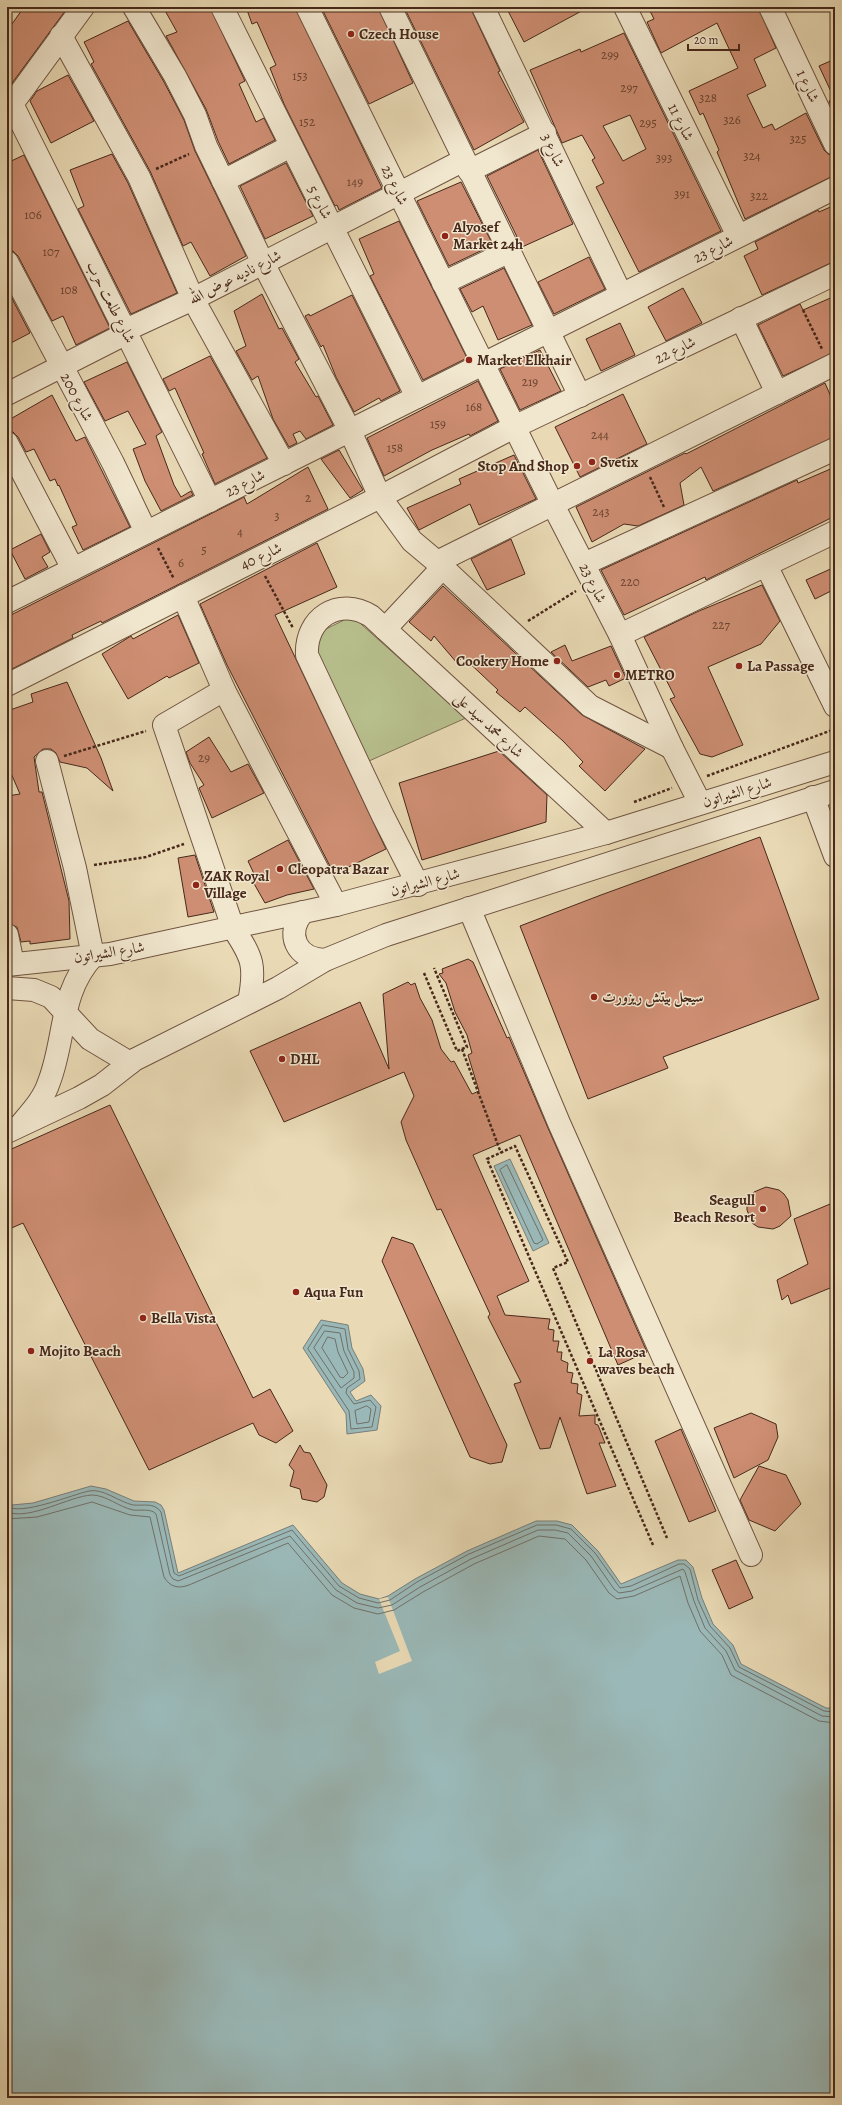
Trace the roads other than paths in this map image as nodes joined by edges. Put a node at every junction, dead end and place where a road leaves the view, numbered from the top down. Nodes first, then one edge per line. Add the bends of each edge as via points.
1 (83, 7) edge
2 (134, 7) edge
3 (222, 7) edge
4 (306, 7) edge
5 (390, 7) edge
6 (483, 7) edge
7 (625, 7) edge
8 (770, 7) edge
9 (60, 36) junction
10 (10, 108) edge
11 (545, 133) junction
12 (835, 144) edge
13 (292, 146) junction
14 (467, 165) junction
15 (223, 181) junction
16 (835, 188) edge
17 (399, 194) junction
18 (333, 227) junction
19 (738, 236) junction
20 (510, 251) junction
21 (7, 262) edge
22 (263, 263) junction
23 (835, 274) edge
24 (443, 283) junction
25 (622, 294) junction
26 (193, 299) junction
27 (741, 318) junction
28 (548, 331) junction
29 (127, 333) junction
30 (483, 364) junction
31 (61, 366) junction
32 (833, 366) edge
33 (777, 392) junction
34 (7, 394) edge
35 (580, 396) junction
36 (417, 397) junction
37 (514, 427) junction
38 (350, 430) junction
39 (7, 443) edge
40 (835, 449) edge
41 (284, 464) junction
42 (380, 497) junction
43 (210, 501) junction
44 (552, 503) junction
45 (146, 532) junction
46 (835, 532) edge
47 (440, 564) junction
48 (766, 565) junction
49 (73, 569) junction
50 (588, 573) junction
51 (183, 596) junction
52 (7, 602) edge
53 (378, 623) junction
54 (620, 635) junction
55 (7, 685) edge
56 (224, 690) junction
57 (835, 706) edge
58 (672, 748) junction
59 (47, 761) road end
60 (835, 762) edge
61 (835, 790) edge
62 (813, 797) junction
63 (700, 803) junction
64 (606, 833) junction
65 (835, 856) edge
66 (418, 885) junction
67 (336, 905) junction
68 (470, 908) junction
69 (304, 912) junction
70 (232, 928) junction
71 (7, 935) edge
72 (93, 956) junction
73 (325, 960) junction
74 (10, 964) edge
75 (7, 988) edge
76 (249, 1002) junction
77 (66, 1011) junction
78 (130, 1062) junction
79 (13, 1130) edge
80 (751, 1555) dead end

1 - 9 street
2 - 15 street via 175,76
3 - 13 street, شارع 5
4 - 17 street, شارع 23
5 - 14 street
6 - 11 street, شارع 3
7 - 19 street, شارع 11
8 - 12 street, شارع 1
9 - 10 street
9 - 26 street via 139,177
10 - 29 street, شارع طلعت حرب
11 - 14 street, شارع ناديه عوض الله
11 - 25 street, شارع 3
13 - 15 street
13 - 18 street, شارع 5
14 - 17 street, شارع ناديه عوض الله
14 - 20 street
15 - 22 street
16 - 19 street, شارع 23
17 - 18 street, شارع ناديه عوض الله
17 - 24 street, شارع 23
18 - 22 street, شارع ناديه عوض الله
18 - 36 street, شارع 5
19 - 25 street, شارع 23
20 - 24 street
20 - 28 street
21 - 31 street, شارع 200
22 - 26 street, شارع ناديه عوض الله
22 - 38 street
23 - 27 street, شارع 22
24 - 30 street, شارع 23
25 - 28 street, شارع 23
26 - 29 street, شارع ناديه عوض الله via 130,328
26 - 41 street
27 - 33 street
27 - 35 street, شارع 22
28 - 30 street, شارع 23
28 - 35 street
29 - 31 street, شارع ناديه عوض الله
29 - 43 street, شارع طلعت حرب
30 - 36 street, شارع 23
30 - 37 street, شارع 23
31 - 34 street, شارع ناديه عوض الله
31 - 45 street, شارع 200 via 113,463
32 - 33 street
33 - 44 street
35 - 37 street, شارع 22
36 - 38 street, شارع 23
37 - 42 street, شارع 40
37 - 44 street, شارع 23
38 - 41 street, شارع 23
38 - 42 street
39 - 49 street
40 - 50 street via 672,524
41 - 43 street, شارع 23
42 - 47 street via 412,541
42 - 51 street, شارع 40
43 - 45 street, شارع 23
44 - 47 street
44 - 50 street, شارع 23
45 - 49 street, شارع 23
46 - 48 street
47 - 53 street
47 - 58 street via 590,706
48 - 54 street
48 - 57 street
49 - 52 street, شارع 23
50 - 54 street, شارع 23
51 - 55 street, شارع 40
51 - 56 street
53 - 64 street, شارع محمد سيد على
53 - 66 street via 356,609 347,608 330,612 311,630 306,647 307,655
54 - 58 street, شارع 23
56 - 67 street
56 - 70 street via 164,725
58 - 63 street, شارع 23
59 - 72 street via 75,868
60 - 63 street, شارع الشيراتون
61 - 62 street, شارع الشيراتون
62 - 65 street
62 - 68 street, شارع الشيراتون
63 - 64 street, شارع الشيراتون
64 - 66 street, شارع الشيراتون
66 - 67 street, شارع الشيراتون
67 - 69 street, شارع الشيراتون
68 - 73 street, شارع الشيراتون via 386,935
68 - 80 street via 559,1123
69 - 70 street, شارع الشيراتون
69 - 73 street via 294,927 296,944 308,957
70 - 72 street, شارع الشيراتون
70 - 76 street via 252,959
71 - 74 street
72 - 74 street, شارع الشيراتون
72 - 77 street via 75,979 68,996
73 - 76 street, شارع الشيراتون
75 - 77 street via 34,990 51,997
76 - 78 street, شارع الشيراتون
77 - 78 street via 90,1039
77 - 79 street via 49,1083 39,1102
78 - 79 street, شارع الشيراتون via 102,1085

